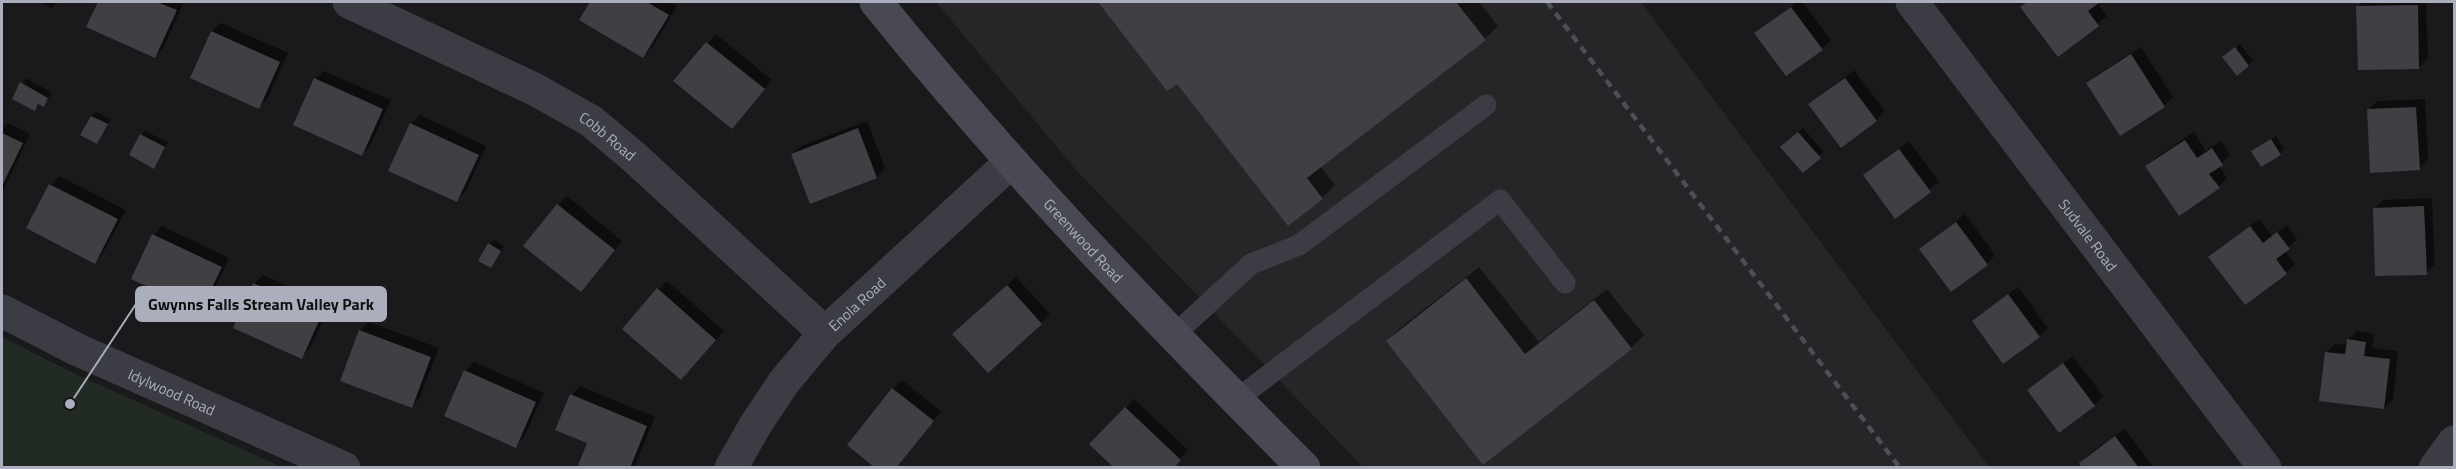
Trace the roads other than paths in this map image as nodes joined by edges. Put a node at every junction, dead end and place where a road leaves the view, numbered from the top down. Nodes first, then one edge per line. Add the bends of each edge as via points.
1 (349, 2) edge
2 (876, 2) edge
3 (1912, 2) edge
4 (1486, 105) dead end
5 (1011, 162) junction
6 (1565, 283) dead end
7 (2, 311) edge
8 (825, 333) junction
9 (1174, 334) junction
10 (1237, 399) junction
11 (2454, 442) edge
12 (344, 468) edge
13 (731, 468) edge
14 (1304, 468) edge
15 (2265, 468) edge
16 (2435, 468) edge

1 - 8 street, Cobb Road via 536,90 591,121
2 - 5 street, Greenwood Road
3 - 15 street, Sudvale Road
4 - 9 lane via 1299,245 1251,264
5 - 8 street, Enola Road
5 - 9 street, Greenwood Road
6 - 10 lane via 1500,200
7 - 12 street, Idylwood Road via 78,350
8 - 13 street, Enola Road via 784,382
9 - 10 street, Greenwood Road
10 - 14 street, Greenwood Road
11 - 16 street

